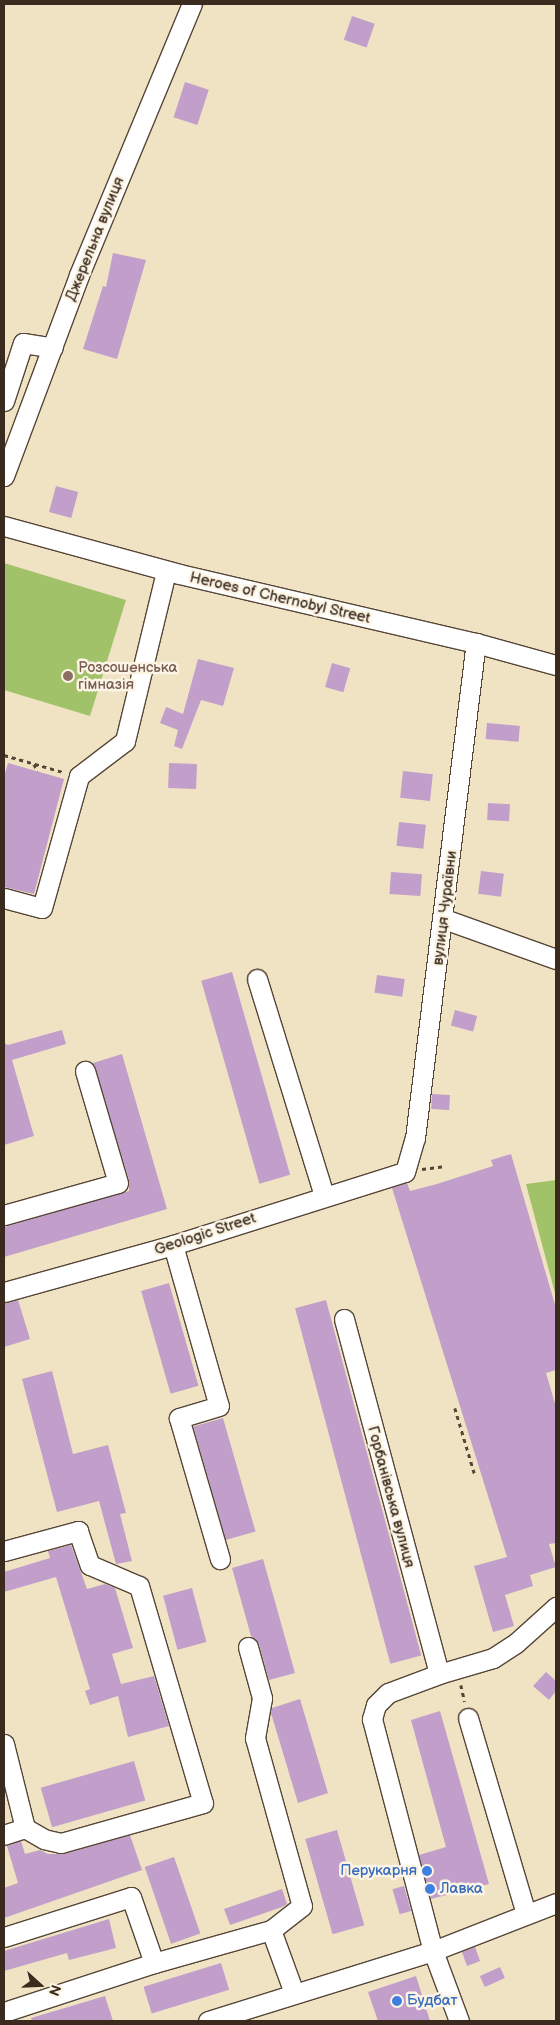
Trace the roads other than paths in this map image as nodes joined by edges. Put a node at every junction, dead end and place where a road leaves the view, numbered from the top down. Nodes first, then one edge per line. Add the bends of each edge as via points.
1 (192, 4) edge
2 (53, 348) junction
3 (8, 374) edge
4 (4, 401) edge
5 (4, 473) edge
6 (4, 526) edge
7 (166, 571) junction
8 (476, 643) junction
9 (556, 665) edge
10 (4, 898) edge
11 (444, 919) junction
12 (556, 959) edge
13 (257, 979) dead end
14 (85, 1071) dead end
15 (405, 1172) joint
16 (324, 1196) junction
17 (4, 1215) edge
18 (173, 1245) junction
19 (4, 1292) edge
20 (344, 1319) dead end
21 (4, 1551) edge
22 (220, 1559) dead end
23 (556, 1607) edge
24 (248, 1647) dead end
25 (439, 1674) junction
26 (468, 1718) road end
27 (4, 1744) edge
28 (26, 1828) junction
29 (4, 1835) edge
30 (556, 1903) edge
31 (526, 1914) junction
32 (271, 1930) junction
33 (4, 1937) edge
34 (433, 1951) junction
35 (154, 1963) junction
36 (294, 1993) junction
37 (4, 2012) edge
38 (208, 2021) edge
39 (459, 2021) edge

1 - 2 street, Джерельна вулиця via 79,275
2 - 3 street via 23,343
2 - 5 street, Джерельна вулиця
3 - 4 street
6 - 7 street, Heroes of Chernobyl Street
7 - 8 street, Heroes of Chernobyl Street
7 - 10 street via 125,741 79,776 42,908
8 - 9 street, Heroes of Chernobyl Street
8 - 11 street, вулиця Чураївни
11 - 12 street
11 - 15 street, вулиця Чураївни via 415,1138
13 - 16 street
14 - 17 street via 118,1182
15 - 16 street, Geologic Street
16 - 18 street, Geologic Street
18 - 19 street, Geologic Street
18 - 22 street via 219,1406 179,1418
20 - 25 street, Горбанівська вулиця
21 - 28 street via 78,1531 90,1565 139,1586 203,1803 61,1843 44,1839
23 - 25 street via 516,1643 493,1658
24 - 32 street via 262,1698 255,1738 302,1906
25 - 34 street via 388,1693 376,1705 372,1719
26 - 31 street
27 - 28 street
28 - 29 street
30 - 31 street
31 - 34 street
32 - 35 street
32 - 36 street
33 - 35 street via 131,1897
34 - 36 street
34 - 39 street
35 - 37 street
36 - 38 street

